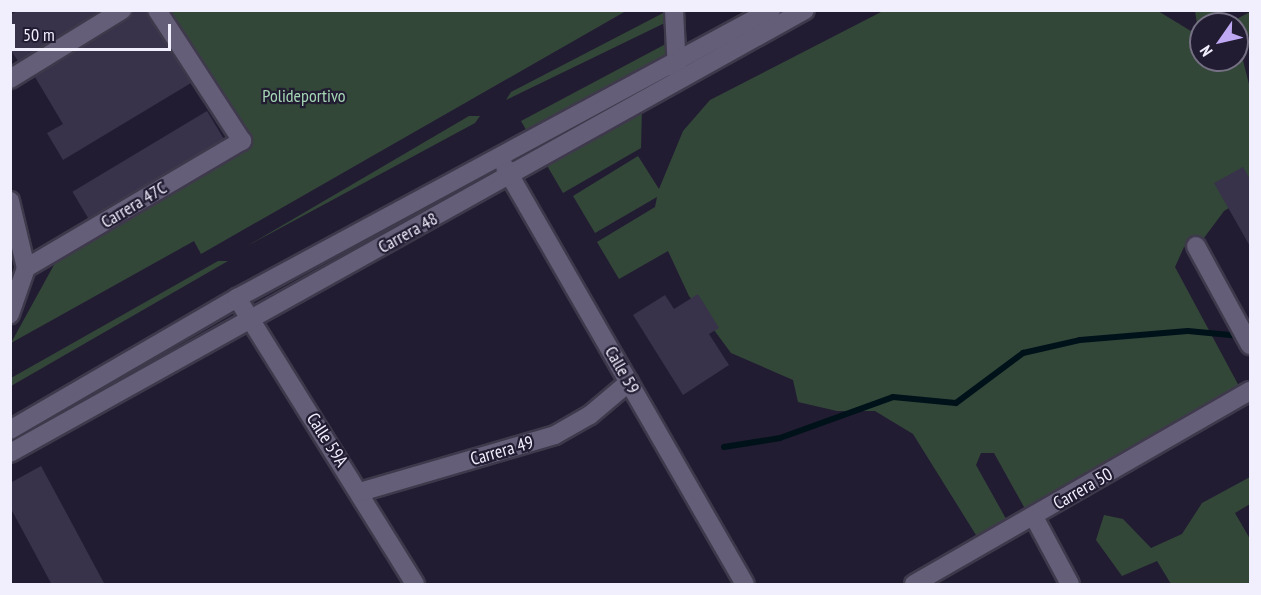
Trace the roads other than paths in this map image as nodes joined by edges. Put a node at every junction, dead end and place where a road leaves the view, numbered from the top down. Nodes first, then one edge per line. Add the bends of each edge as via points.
1 (122, 10) edge
2 (157, 10) edge
3 (674, 10) edge
4 (771, 10) edge
5 (805, 10) edge
6 (675, 63) junction
7 (10, 79) edge
8 (680, 82) junction
9 (498, 156) junction
10 (510, 176) junction
11 (10, 201) edge
12 (1196, 246) dead end
13 (26, 268) junction
14 (237, 298) junction
15 (10, 315) edge
16 (251, 321) junction
17 (1251, 345) edge
18 (629, 382) junction
19 (1251, 391) edge
20 (10, 430) edge
21 (10, 453) edge
22 (360, 492) junction
23 (1034, 517) junction
24 (415, 585) edge
25 (745, 585) edge
26 (914, 585) edge
27 (1070, 585) edge

1 - 7 street
2 - 13 street, Carrera 47C via 242,141
3 - 6 street
4 - 6 street, Carrera 48
5 - 8 street, Carrera 48
6 - 8 street
6 - 9 street, Carrera 48
8 - 10 street, Carrera 48
9 - 10 street, Calle 59
9 - 14 street, Carrera 48
10 - 16 street, Carrera 48
10 - 18 street, Calle 59
11 - 13 street
12 - 17 street
13 - 15 street
14 - 16 street, Calle 59A
14 - 20 street, Carrera 48
16 - 21 street, Carrera 48
16 - 22 street, Calle 59A
18 - 22 street, Carrera 49 via 590,415 555,435
18 - 25 street, Calle 59
19 - 23 street, Carrera 50
22 - 24 street, Calle 59A
23 - 26 street, Carrera 50
23 - 27 street

